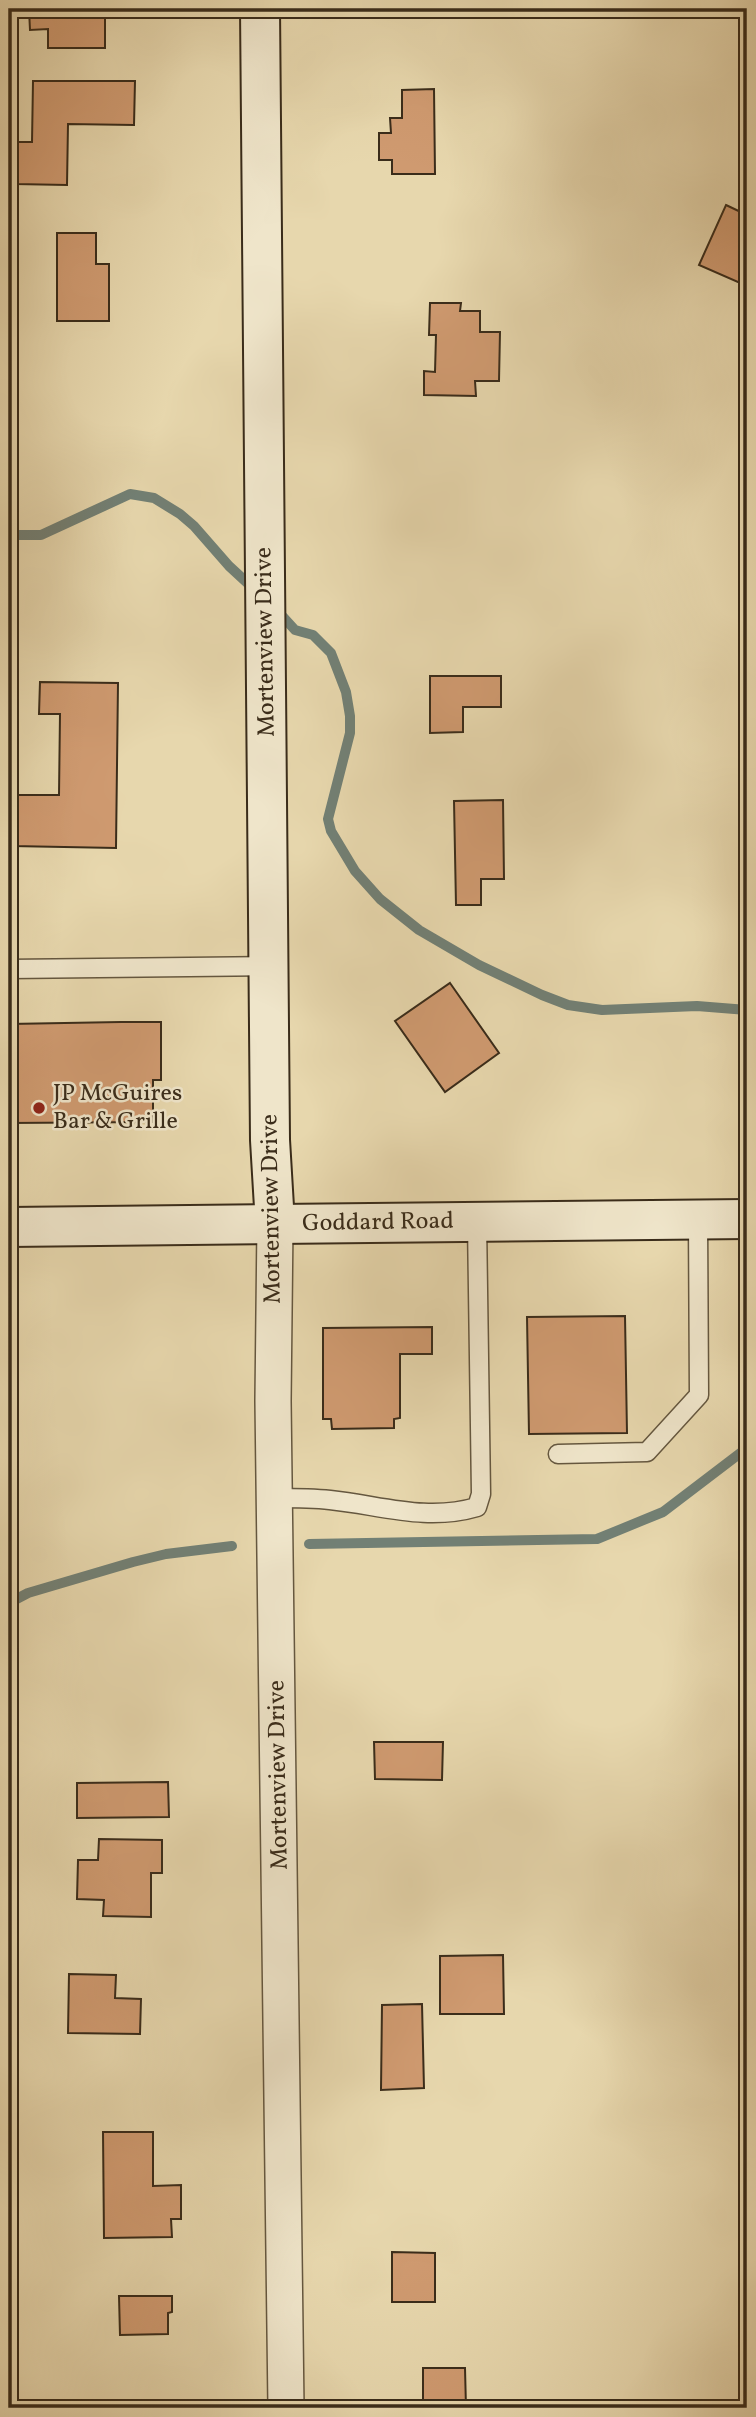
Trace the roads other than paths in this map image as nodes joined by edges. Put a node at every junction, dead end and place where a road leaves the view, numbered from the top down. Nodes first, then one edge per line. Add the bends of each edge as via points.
1 (260, 9) edge
2 (268, 966) junction
3 (9, 969) edge
4 (747, 1219) edge
5 (698, 1220) junction
6 (477, 1222) junction
7 (275, 1224) junction
8 (9, 1227) edge
9 (558, 1454) dead end
10 (275, 1497) junction
11 (286, 2408) edge

1 - 2 street, Mortenview Drive
2 - 3 lane
2 - 7 street, Mortenview Drive
4 - 5 street, Goddard Road
5 - 6 street, Goddard Road
5 - 9 lane via 699,1395 648,1452
6 - 7 street, Goddard Road
6 - 10 lane via 481,1494 477,1507 413,1514 330,1500
7 - 8 street, Goddard Road
7 - 10 street, Mortenview Drive
10 - 11 street, Mortenview Drive

